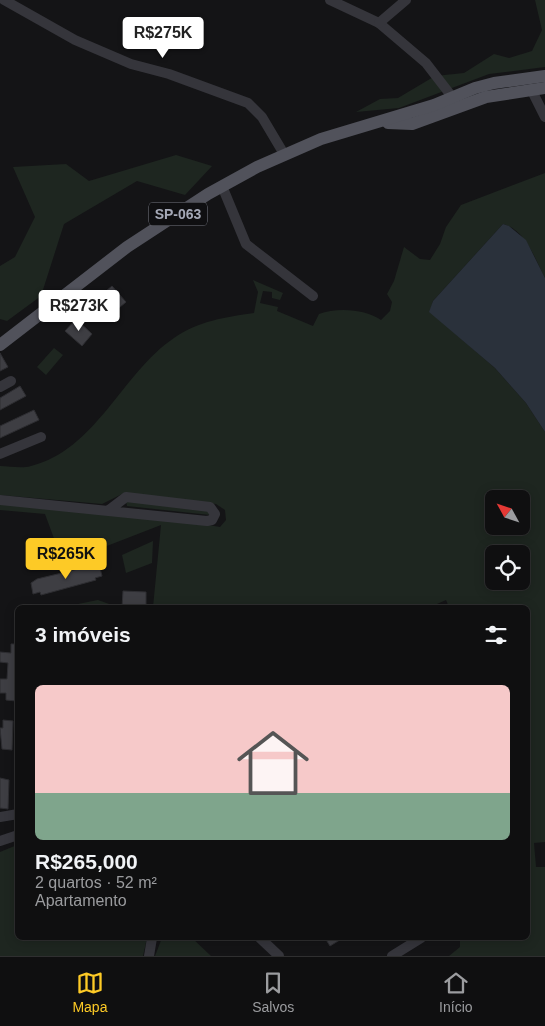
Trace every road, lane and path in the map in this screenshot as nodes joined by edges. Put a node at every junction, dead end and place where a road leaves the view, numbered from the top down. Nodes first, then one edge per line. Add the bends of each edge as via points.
1 (4, 0) edge
2 (330, 0) edge
3 (406, 0) edge
4 (379, 24) junction
5 (545, 76) edge
6 (545, 88) edge
7 (532, 89) junction
8 (453, 98) junction
9 (545, 117) edge
10 (378, 122) junction
11 (284, 154) junction
12 (222, 186) junction
13 (313, 296) dead end
14 (0, 345) edge
15 (11, 381) dead end
16 (0, 387) edge
17 (41, 437) dead end
18 (0, 454) edge
19 (0, 500) edge
20 (108, 510) junction
21 (15, 814) edge
22 (0, 817) edge
23 (15, 836) edge
24 (0, 842) edge
25 (152, 940) edge
26 (262, 940) edge
27 (418, 940) edge
28 (149, 956) edge
29 (279, 956) edge
30 (392, 956) edge

1 - 11 street via 76,40 130,64 170,74 248,103 262,118
2 - 4 street
3 - 4 street
4 - 8 street via 426,63
5 - 8 main road, SP-063 via 494,83
6 - 7 main road, SP-063
7 - 9 street
7 - 10 main road, SP-063 via 486,97 412,124
8 - 10 main road, SP-063
10 - 11 main road, SP-063
11 - 12 main road, SP-063
12 - 13 street via 246,244
12 - 14 main road, SP-063 via 111,258
15 - 16 street
17 - 18 street
19 - 20 street
20 - 20 street via 207,521 212,520 215,514 210,507 126,497
21 - 22 street
23 - 24 street
25 - 28 street
26 - 29 street
27 - 30 street

